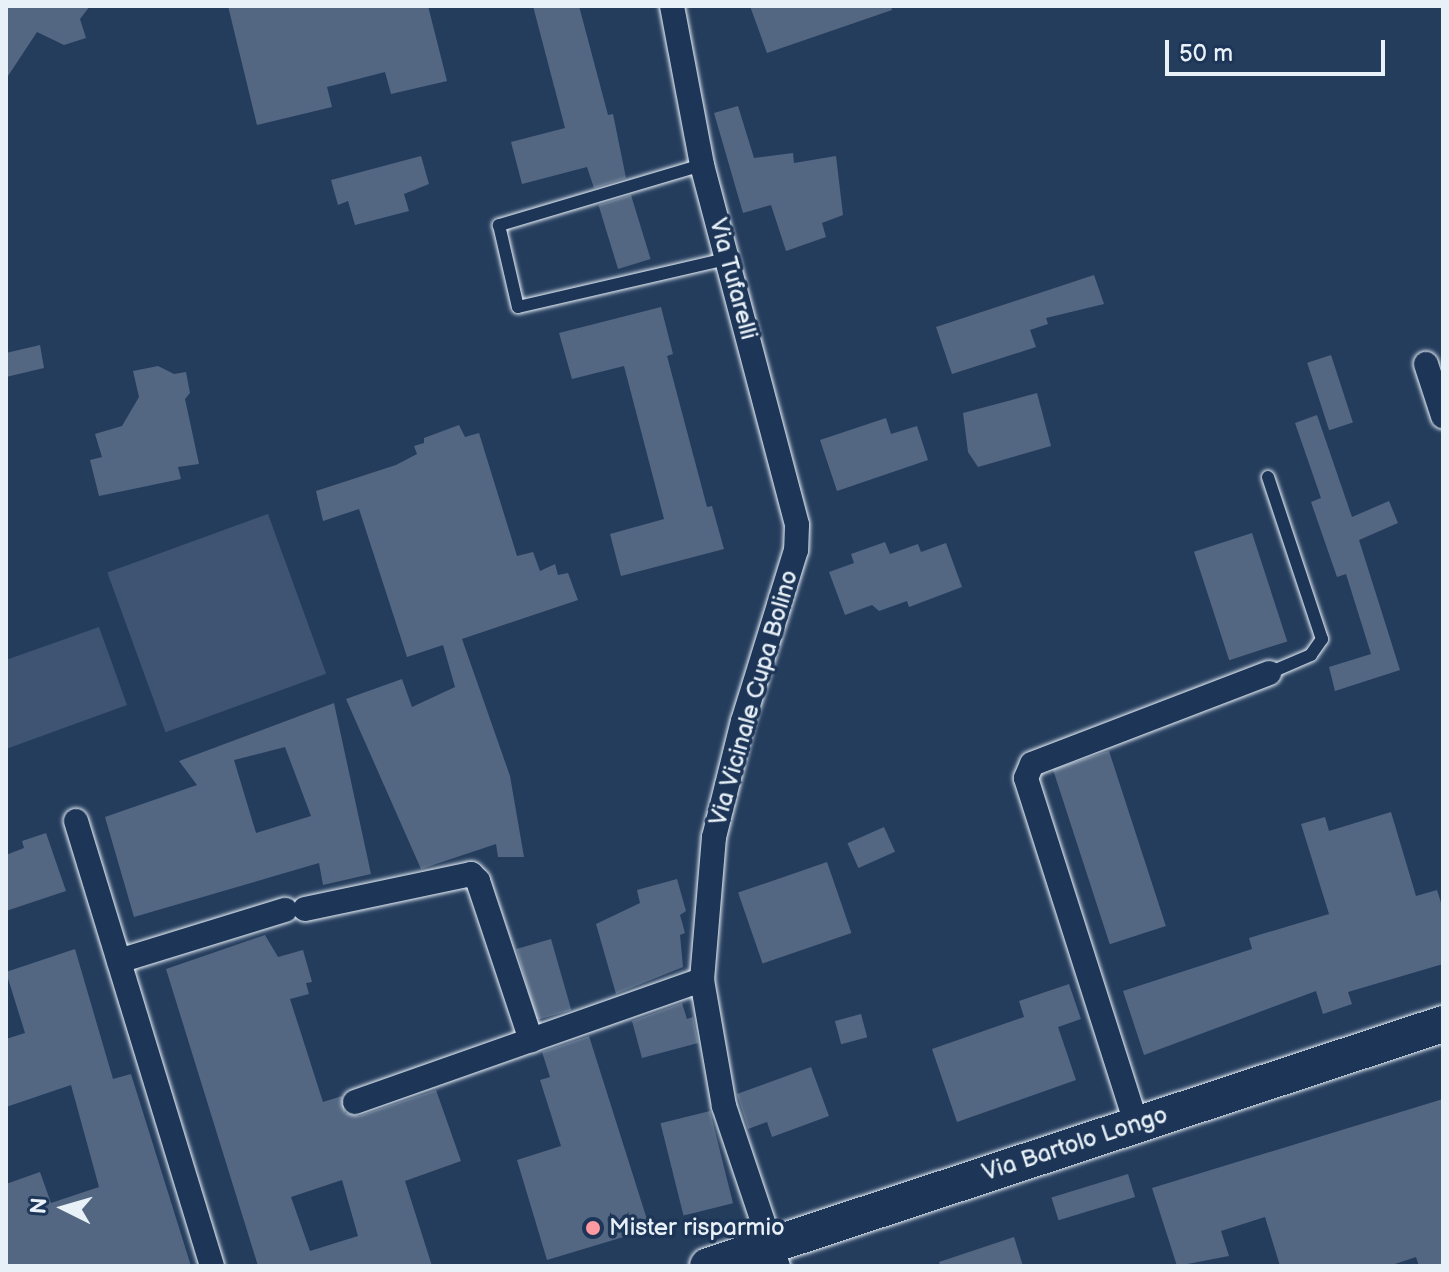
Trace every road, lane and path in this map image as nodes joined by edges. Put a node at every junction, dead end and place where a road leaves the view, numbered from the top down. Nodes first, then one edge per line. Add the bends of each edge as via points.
1 (672, 6) edge
2 (702, 165) junction
3 (726, 259) junction
4 (1426, 364) dead end
5 (1443, 416) edge
6 (1268, 477) dead end
7 (796, 550) joint
8 (1269, 673) joint
9 (76, 821) dead end
10 (119, 961) junction
11 (702, 980) junction
12 (1443, 1024) edge
13 (531, 1040) junction
14 (355, 1102) dead end
15 (1136, 1123) junction
16 (774, 1256) edge
17 (212, 1266) edge
18 (708, 1266) edge

1 - 2 street, Via Tufarelli
2 - 3 street, Via Tufarelli
2 - 3 lane via 499,225 518,307
3 - 7 street, Via Tufarelli via 790,483
4 - 5 street
6 - 8 lane via 1322,639 1311,655
7 - 11 street, Via Vicinale Cupa Bolino via 714,837
8 - 15 street via 1032,764 1026,778
9 - 10 street
10 - 13 street via 295,910 471,874 478,881
10 - 17 street
11 - 13 street
11 - 16 street, Via Vicinale Cupa Bolino via 724,1106
12 - 15 street, Via Bartolo Longo
13 - 14 street
15 - 16 street, Via Bartolo Longo
16 - 18 street, Via Bartolo Longo

